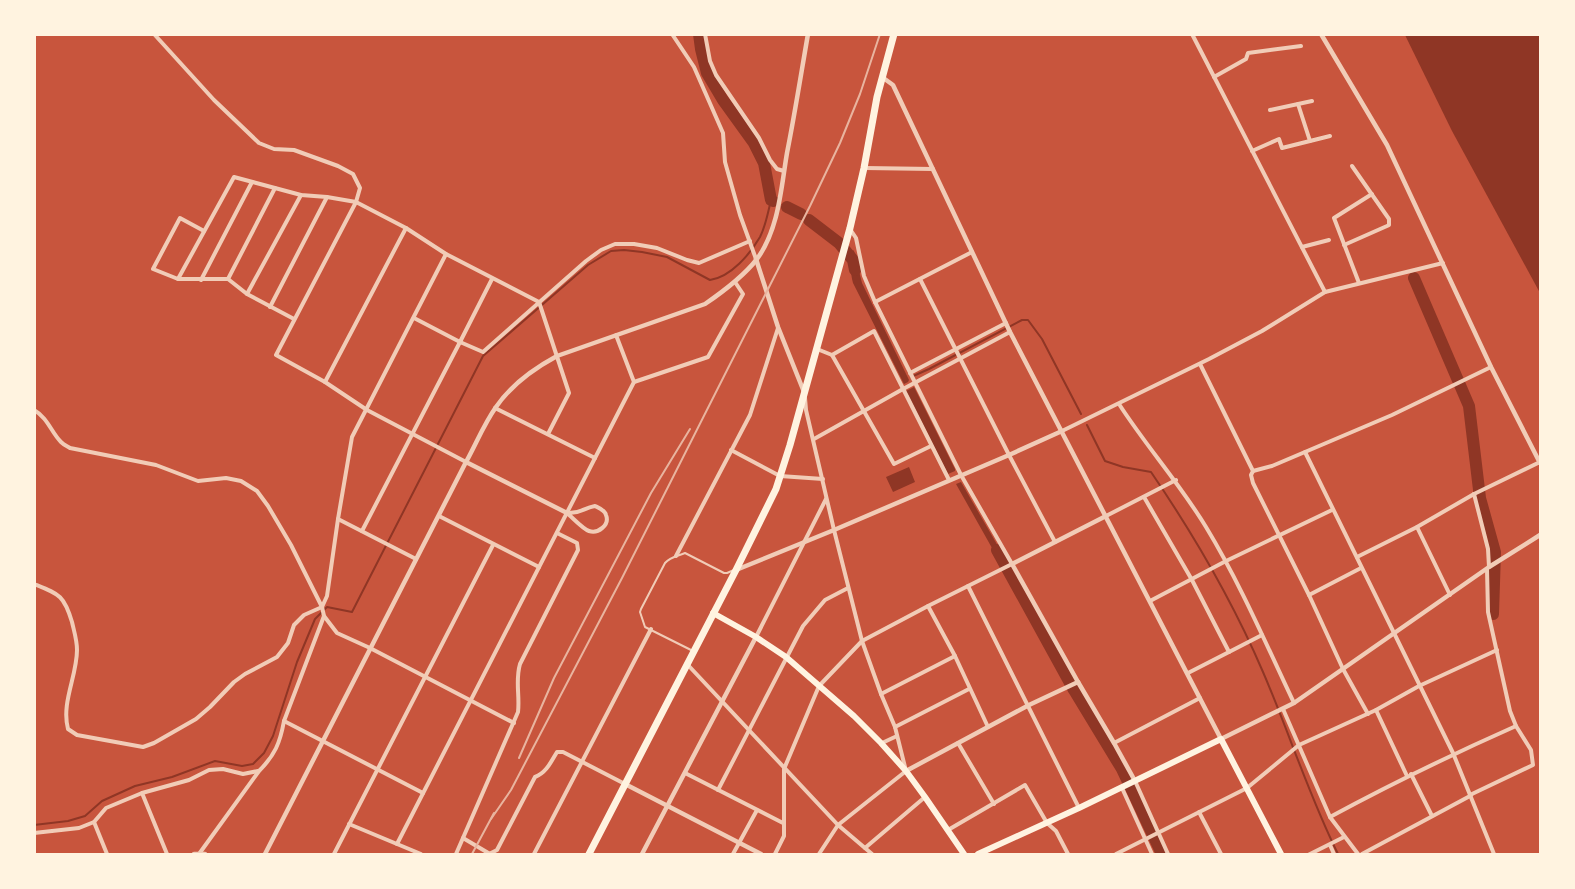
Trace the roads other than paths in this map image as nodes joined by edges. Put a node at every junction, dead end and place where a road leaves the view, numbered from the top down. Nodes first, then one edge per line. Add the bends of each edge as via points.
1 (154, 34) edge
2 (672, 34) edge
3 (705, 34) edge
4 (808, 34) edge
5 (894, 34) edge
6 (1192, 34) edge
7 (1321, 34) edge
8 (1301, 46) dead end
9 (882, 77) junction
10 (1214, 77) junction
11 (1312, 101) dead end
12 (1298, 104) junction
13 (1270, 110) dead end
14 (1330, 136) dead end
15 (1310, 141) junction
16 (1252, 151) junction
17 (1352, 166) dead end
18 (864, 168) junction
19 (933, 169) junction
20 (784, 171) junction
21 (252, 182) junction
22 (275, 188) junction
23 (1372, 194) junction
24 (301, 195) junction
25 (327, 197) junction
26 (356, 202) junction
27 (406, 228) junction
28 (850, 228) junction
29 (204, 231) junction
30 (1329, 240) dead end
31 (750, 241) junction
32 (1344, 245) junction
33 (1302, 246) junction
34 (972, 252) junction
35 (446, 254) junction
36 (756, 259) junction
37 (1443, 263) junction
38 (178, 279) junction
39 (228, 279) junction
40 (492, 279) junction
41 (920, 279) junction
42 (200, 280) junction
43 (735, 282) junction
44 (1359, 283) junction
45 (1325, 292) junction
46 (247, 294) junction
47 (539, 302) junction
48 (875, 302) junction
49 (270, 307) junction
50 (414, 318) junction
51 (294, 319) junction
52 (1006, 324) junction
53 (778, 327) junction
54 (1010, 331) junction
55 (616, 335) junction
56 (460, 342) junction
57 (817, 349) junction
58 (955, 350) junction
59 (832, 355) junction
60 (557, 356) junction
61 (960, 359) junction
62 (1200, 364) junction
63 (1491, 367) junction
64 (911, 374) junction
65 (324, 382) junction
66 (634, 382) junction
67 (915, 382) junction
68 (904, 389) junction
69 (804, 394) junction
70 (1119, 404) junction
71 (495, 408) junction
72 (34, 410) edge
73 (367, 410) junction
74 (864, 411) junction
75 (1062, 431) junction
76 (413, 434) junction
77 (548, 434) junction
78 (814, 439) junction
79 (931, 446) junction
80 (731, 450) junction
81 (1305, 452) junction
82 (1009, 455) junction
83 (595, 458) junction
84 (466, 462) junction
85 (1540, 463) edge
86 (1253, 471) junction
87 (960, 475) junction
88 (780, 476) junction
89 (823, 479) junction
90 (950, 479) junction
91 (1176, 480) junction
92 (1473, 494) junction
93 (1144, 497) junction
94 (827, 498) junction
95 (1332, 510) junction
96 (567, 513) junction
97 (439, 516) junction
98 (1106, 516) junction
99 (338, 519) junction
100 (1417, 527) junction
101 (834, 530) junction
102 (362, 531) junction
103 (557, 533) junction
104 (1279, 535) junction
105 (1540, 535) edge
106 (804, 542) junction
107 (1055, 542) junction
108 (493, 544) junction
109 (676, 556) junction
110 (1357, 557) junction
111 (416, 558) junction
112 (1226, 561) junction
113 (1012, 564) junction
114 (539, 567) junction
115 (1489, 567) junction
116 (1361, 568) junction
117 (736, 570) junction
118 (1192, 580) junction
119 (34, 584) edge
120 (968, 586) junction
121 (848, 588) junction
122 (1309, 595) junction
123 (1450, 595) junction
124 (1150, 601) junction
125 (928, 606) junction
126 (322, 607) junction
127 (712, 613) junction
128 (324, 616) junction
129 (651, 630) junction
130 (1394, 634) junction
131 (1262, 635) junction
132 (756, 637) junction
133 (862, 641) junction
134 (370, 648) junction
135 (1497, 650) junction
136 (693, 651) junction
137 (1229, 652) junction
138 (955, 656) junction
139 (786, 657) junction
140 (686, 664) junction
141 (1343, 669) junction
142 (1188, 673) junction
143 (425, 676) junction
144 (1078, 682) junction
145 (819, 686) junction
146 (1419, 686) junction
147 (969, 689) junction
148 (881, 694) junction
149 (1200, 698) junction
150 (470, 700) junction
151 (722, 702) junction
152 (1294, 703) junction
153 (1029, 705) junction
154 (1283, 709) junction
155 (1376, 710) junction
156 (1368, 714) junction
157 (284, 721) junction
158 (514, 723) junction
159 (1516, 726) junction
160 (895, 727) junction
161 (988, 727) junction
162 (748, 731) junction
163 (897, 736) junction
164 (1221, 739) junction
165 (322, 742) junction
166 (881, 743) junction
167 (958, 743) junction
168 (1114, 743) junction
169 (1299, 745) junction
170 (1453, 753) junction
171 (583, 762) junction
172 (784, 769) junction
173 (378, 770) junction
174 (259, 771) junction
175 (906, 771) junction
176 (685, 773) junction
177 (1409, 775) junction
178 (1135, 781) junction
179 (625, 784) junction
180 (1122, 787) junction
181 (1247, 788) junction
182 (718, 790) junction
183 (142, 793) junction
184 (423, 793) junction
185 (1470, 796) junction
186 (925, 797) junction
187 (994, 804) junction
188 (668, 806) junction
189 (1079, 808) junction
190 (757, 810) junction
191 (1199, 812) junction
192 (1432, 816) junction
193 (1329, 817) junction
194 (94, 822) junction
195 (1047, 823) junction
196 (349, 824) junction
197 (783, 824) junction
198 (838, 825) junction
199 (948, 830) junction
200 (34, 833) edge
201 (1158, 833) junction
202 (1344, 837) junction
203 (463, 838) junction
204 (1145, 839) junction
205 (739, 843) junction
206 (397, 844) junction
207 (1330, 845) junction
208 (865, 848) junction
209 (106, 853) edge
210 (199, 854) edge
211 (490, 854) edge
212 (100, 855) edge
213 (167, 855) edge
214 (194, 855) edge
215 (205, 855) edge
216 (265, 855) edge
217 (334, 855) edge
218 (421, 855) edge
219 (456, 855) edge
220 (534, 855) edge
221 (589, 855) edge
222 (642, 855) edge
223 (733, 855) edge
224 (761, 855) edge
225 (775, 855) edge
226 (819, 855) edge
227 (872, 855) edge
228 (964, 855) edge
229 (978, 855) edge
230 (1068, 855) edge
231 (1116, 855) edge
232 (1152, 855) edge
233 (1168, 855) edge
234 (1221, 855) edge
235 (1281, 855) edge
236 (1310, 855) edge
237 (1334, 855) edge
238 (1360, 855) edge
239 (1494, 855) edge

1 - 26 street via 259,143 294,150 352,174 360,188
2 - 31 street via 694,67 723,134 724,162
3 - 20 street via 716,75 770,160
4 - 20 street
5 - 9 highway
6 - 10 street
7 - 37 street via 1387,145
8 - 10 street via 1248,53 1246,59
9 - 18 highway
9 - 19 street via 893,85
10 - 16 street
11 - 12 street
12 - 13 street
12 - 15 street
14 - 15 street
15 - 16 street via 1282,148 1279,139
16 - 33 street
17 - 23 street
18 - 19 street
18 - 28 highway
19 - 34 street
20 - 36 street via 774,220
21 - 22 street
21 - 29 street via 234,177
21 - 42 street
22 - 24 street
22 - 39 street
23 - 32 street via 1334,218
23 - 32 street via 1389,225
24 - 25 street
24 - 46 street
25 - 26 street
25 - 49 street
26 - 27 street
26 - 51 street
27 - 35 street
27 - 65 street
28 - 48 street
28 - 57 highway
29 - 38 street
29 - 38 street via 180,218 153,269
30 - 33 street
31 - 36 street
31 - 47 street via 699,263 657,248 615,244 586,261
32 - 44 street
33 - 45 street
34 - 41 street
34 - 52 street
35 - 40 street
35 - 50 street
36 - 43 street
36 - 53 street
37 - 44 street
37 - 63 street
38 - 42 street
39 - 42 street
39 - 46 street
40 - 47 street
40 - 56 street
41 - 48 street
41 - 58 street
43 - 55 street via 705,304
43 - 66 street via 743,294 708,357
44 - 45 street
45 - 62 street
46 - 49 street
47 - 56 street via 483,352
47 - 60 street
48 - 64 street
49 - 51 street
50 - 56 street
50 - 73 street
51 - 65 street via 276,355
52 - 54 street
52 - 58 street
53 - 69 street
53 - 80 street via 750,415
54 - 61 street
54 - 75 street
55 - 60 street
55 - 66 street
56 - 76 street
57 - 59 street
57 - 69 highway
58 - 61 street
58 - 64 street
59 - 68 street via 874,331
59 - 74 street
60 - 71 street via 523,377
60 - 77 street via 569,393
61 - 67 street
61 - 82 street
62 - 70 street
62 - 86 street
63 - 81 street
63 - 85 street
64 - 67 street
65 - 73 street
66 - 83 street
67 - 68 street
67 - 87 street
68 - 74 street
68 - 79 street
69 - 78 street
69 - 88 highway
70 - 75 street
70 - 91 street
71 - 77 street
71 - 84 street
72 - 126 street via 59,441 70,448 156,465 198,481 241,481 257,491 291,545
73 - 76 street
73 - 99 street via 352,437
74 - 78 street
74 - 79 street via 894,464
75 - 82 street
75 - 98 street
76 - 84 street
76 - 102 street
77 - 83 street
78 - 89 street
79 - 90 street
80 - 88 street
80 - 109 street
81 - 86 street
81 - 95 street
82 - 87 street
82 - 107 street
83 - 96 street
84 - 96 street
84 - 97 street
85 - 92 street
86 - 104 street via 1253,483
87 - 90 street
87 - 113 street
88 - 89 street
88 - 117 highway
89 - 94 street
90 - 101 street
91 - 93 street
91 - 112 street
92 - 100 street
92 - 115 street
93 - 98 street
93 - 118 street
94 - 101 street
94 - 106 street
95 - 104 street
95 - 110 street
96 - 96 street via 595,506 606,514 606,521 598,532 591,532
96 - 103 street
97 - 108 street
97 - 111 street
98 - 107 street
98 - 124 street
99 - 102 street
99 - 126 street
100 - 110 street
100 - 123 street
101 - 106 street
101 - 121 street
102 - 111 street
103 - 114 street
103 - 158 street via 578,543 578,550 520,664 520,699
104 - 112 street
104 - 122 street
105 - 115 street
106 - 117 street
106 - 132 street
107 - 113 street
108 - 114 street
108 - 143 street
109 - 117 lane via 685,553 724,573
109 - 129 lane via 665,563 641,609 644,625
110 - 116 street
111 - 134 street
112 - 118 street
112 - 131 street
113 - 120 street
113 - 144 street
114 - 150 street
115 - 123 street
115 - 135 street via 1488,612
116 - 122 street
116 - 130 street
117 - 127 highway
118 - 124 street
118 - 137 street
119 - 126 street via 56,592 62,599 75,633 77,651 66,715 68,729 77,735 143,747 196,719 234,682 277,657 288,643 294,625 304,615
120 - 125 street
120 - 153 street
121 - 133 street
121 - 139 street via 825,600 815,611
122 - 141 street
123 - 130 street
124 - 142 street
125 - 133 street
125 - 138 street
126 - 128 street
127 - 132 main road
127 - 136 highway
128 - 134 street via 337,633
128 - 157 street
129 - 136 lane
129 - 171 street
130 - 141 street
130 - 146 street
131 - 137 street
131 - 152 street
132 - 139 main road
132 - 151 street
133 - 145 street
133 - 148 street
134 - 143 street
134 - 165 street
135 - 146 street
135 - 159 street
136 - 140 highway
137 - 142 street
138 - 147 street
138 - 148 street
139 - 145 main road
139 - 162 street
140 - 151 street
140 - 179 highway
141 - 152 street
141 - 156 street
142 - 149 street
143 - 150 street
143 - 173 street
144 - 153 street
144 - 168 street
145 - 166 main road
145 - 172 street
146 - 155 street
146 - 170 street
147 - 160 street
147 - 161 street
148 - 160 street
149 - 164 street
149 - 168 street
150 - 158 street
150 - 184 street
151 - 162 street
151 - 176 street
152 - 154 street
153 - 161 street
153 - 189 street
154 - 164 street
154 - 169 street
155 - 156 street
155 - 177 street
156 - 169 street
157 - 165 street
157 - 174 street via 276,750
158 - 203 street
159 - 170 street
159 - 185 street via 1531,750 1533,765
160 - 163 street
161 - 167 street
162 - 172 street
162 - 182 street
163 - 166 street
163 - 175 street
164 - 178 main road
164 - 181 main road
165 - 173 street
165 - 216 street
166 - 175 main road
167 - 175 street
167 - 187 street
168 - 178 street
169 - 181 street
169 - 193 street
170 - 177 street
170 - 185 street
171 - 179 street
171 - 211 street via 557,752 550,765 535,777 497,850
171 - 220 street
172 - 197 street
172 - 198 street
173 - 184 street
173 - 196 street
174 - 183 street via 243,774 209,770
174 - 210 street
175 - 186 main road
175 - 198 street
176 - 182 street
176 - 188 street
177 - 192 street
177 - 193 street
178 - 180 main road
178 - 201 street
179 - 188 street
179 - 221 highway
180 - 189 main road
180 - 204 street
181 - 191 street
181 - 235 main road
182 - 190 street
183 - 194 street via 106,808
183 - 213 street
184 - 206 street
185 - 192 street
185 - 239 street
186 - 199 main road
186 - 208 street
187 - 195 street via 1025,785
187 - 199 street
188 - 205 street
188 - 222 street
189 - 195 main road
190 - 197 street
190 - 205 street
191 - 201 street
191 - 234 street
192 - 238 street
193 - 202 street
194 - 200 street via 79,828
194 - 209 street
195 - 229 main road
195 - 230 street via 1056,831
196 - 206 street
196 - 217 street
197 - 225 street via 784,836
198 - 208 street
198 - 226 street
199 - 228 main road
201 - 204 street
201 - 233 street
202 - 207 street
202 - 238 street
203 - 211 street
203 - 219 street
204 - 231 street
204 - 232 street
205 - 223 street
205 - 224 street
206 - 218 street
207 - 236 street
207 - 237 street
208 - 227 street
209 - 212 street
210 - 214 street
210 - 215 street

